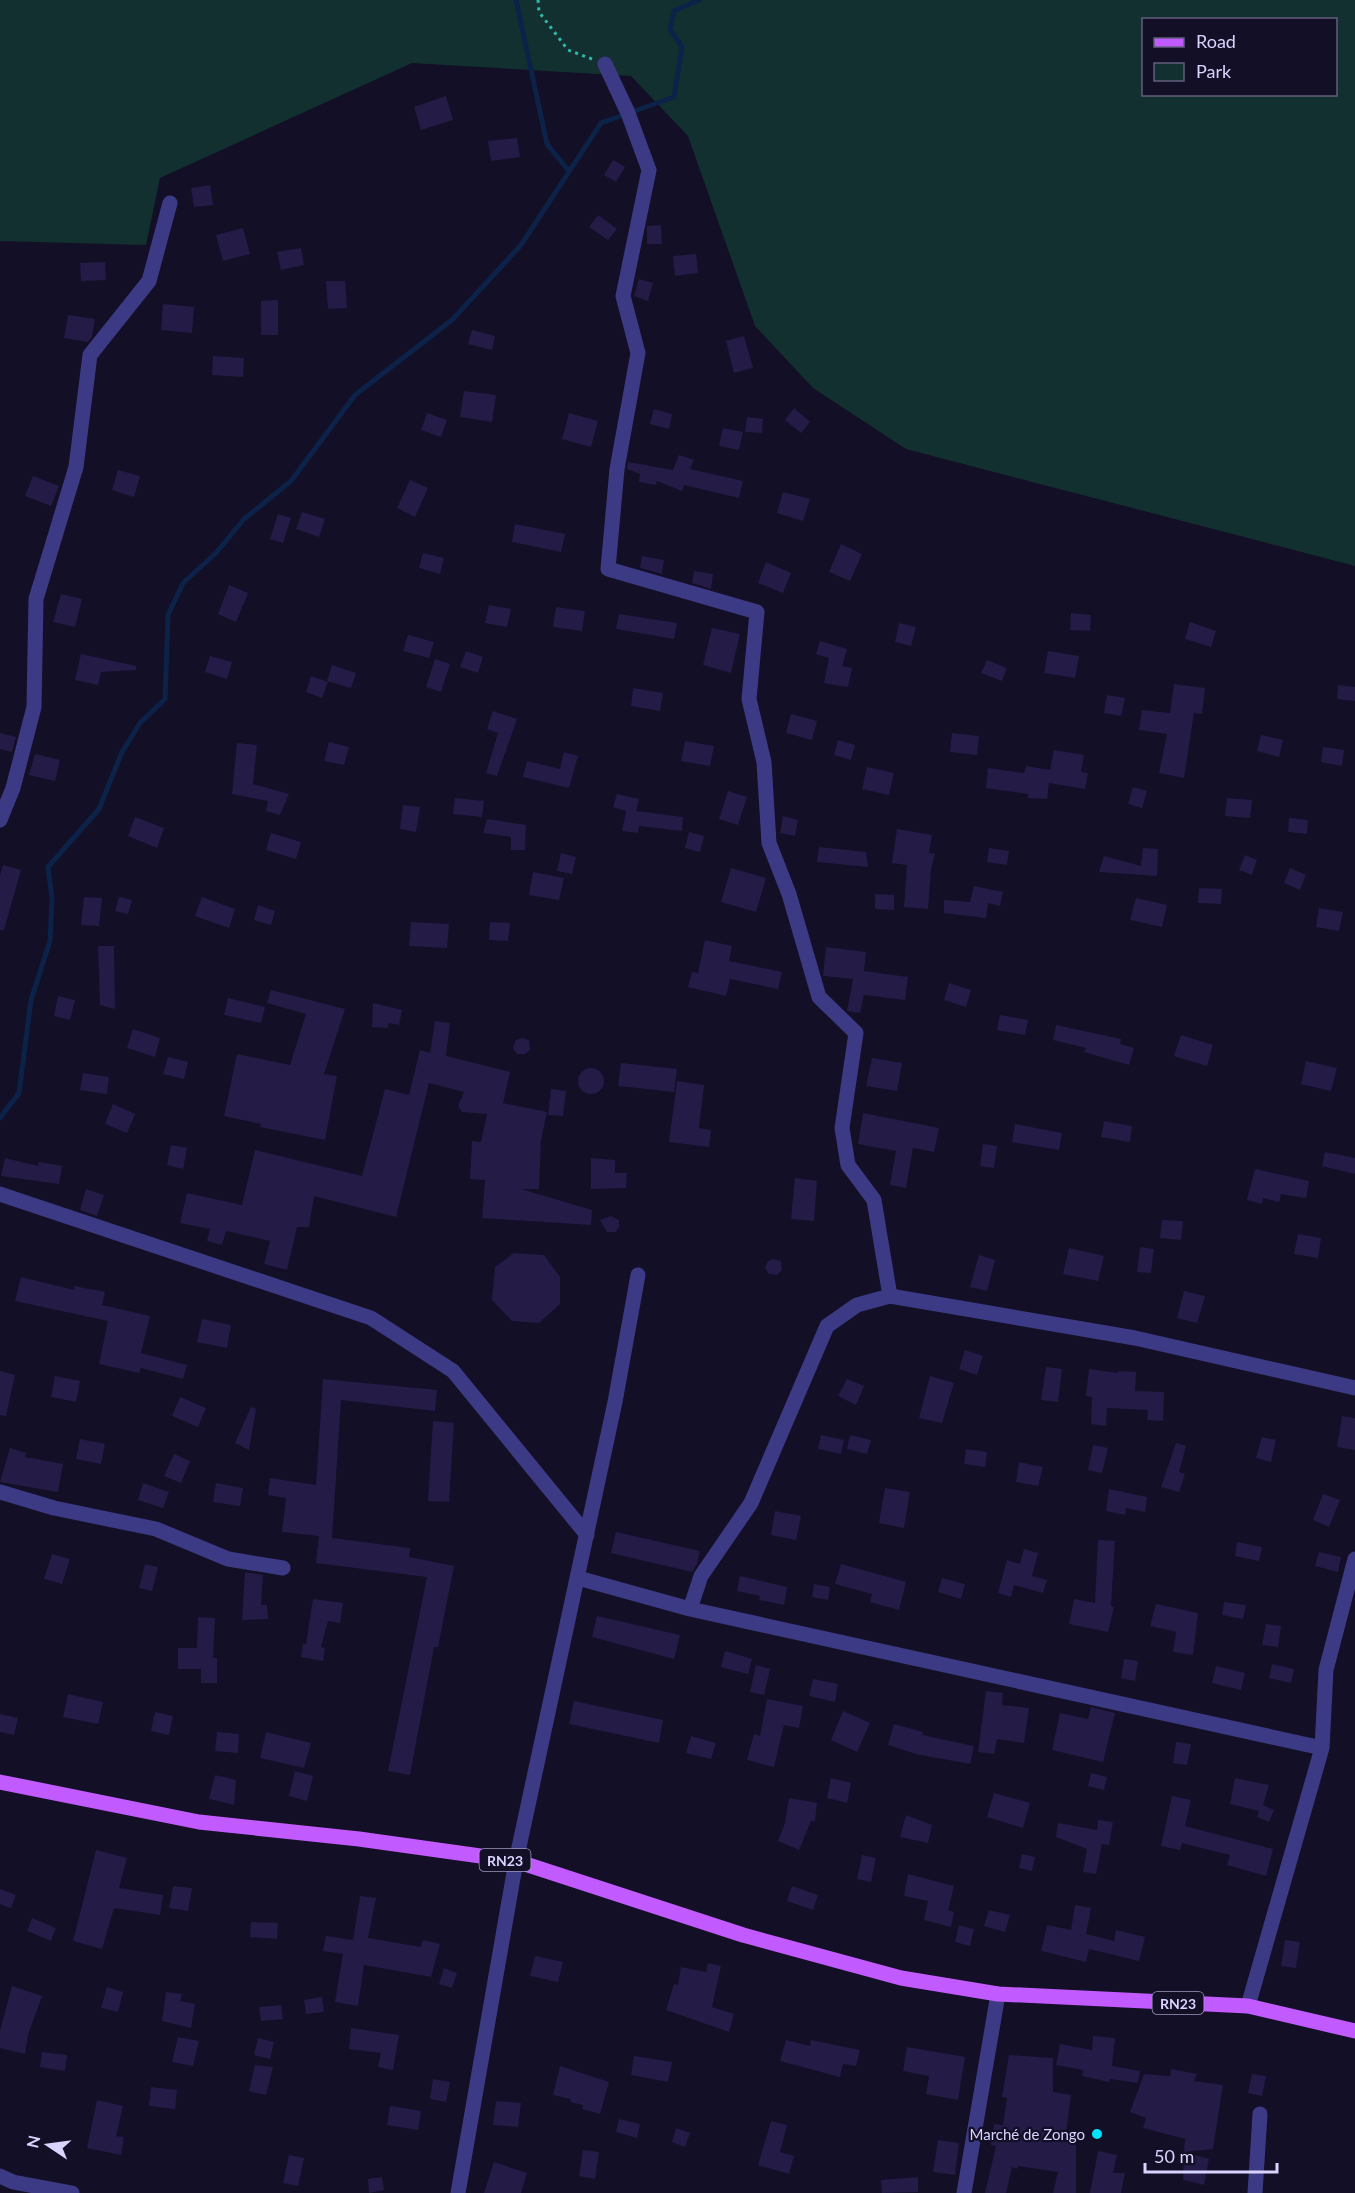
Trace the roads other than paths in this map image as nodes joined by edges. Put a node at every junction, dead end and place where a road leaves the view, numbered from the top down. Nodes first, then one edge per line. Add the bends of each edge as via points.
1 (605, 64) road end
2 (170, 203) dead end
3 (0, 820) edge
4 (0, 1194) edge
5 (638, 1275) dead end
6 (890, 1296) junction
7 (1355, 1388) edge
8 (0, 1492) edge
9 (587, 1535) junction
10 (1355, 1559) edge
11 (283, 1568) dead end
12 (578, 1578) junction
13 (690, 1609) junction
14 (1322, 1748) junction
15 (0, 1782) edge
16 (516, 1861) junction
17 (998, 1994) junction
18 (1248, 2006) junction
19 (1355, 2031) edge
20 (1260, 2114) dead end
21 (0, 2176) edge
22 (72, 2193) edge
23 (458, 2193) edge
24 (964, 2193) edge
25 (1255, 2193) edge

1 - 6 street via 649,170 623,296 638,353 616,469 608,569 757,612 749,699 764,762 769,843 789,894 819,997 856,1033 842,1128 848,1166 874,1200
2 - 3 street via 149,281 90,355 76,467 36,599 34,708 13,788
4 - 9 street via 371,1318 453,1371
5 - 9 street
6 - 7 street via 1135,1338
6 - 13 street via 857,1305 827,1326 751,1503 701,1576
8 - 11 street via 54,1508 156,1529 228,1559
9 - 12 street
10 - 14 street via 1326,1670
12 - 13 street
12 - 16 street
13 - 14 street
14 - 18 street
15 - 16 main road, RN23 via 199,1822
16 - 17 main road, RN23 via 743,1935 900,1978
16 - 23 street
17 - 18 main road, RN23
17 - 24 street
18 - 19 main road, RN23
20 - 25 street
21 - 22 street

